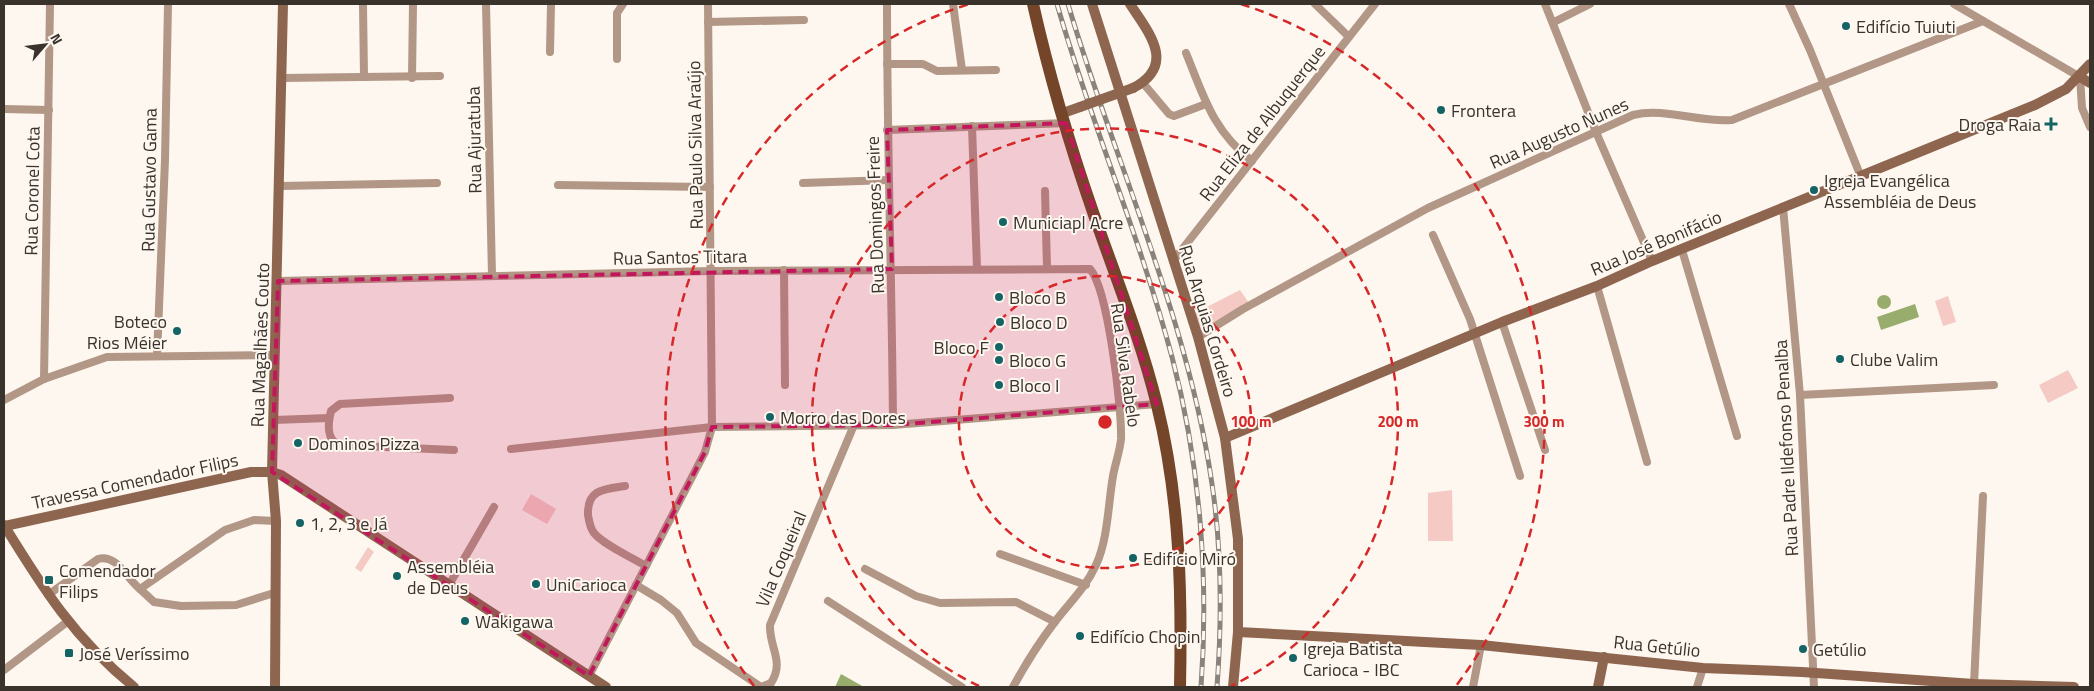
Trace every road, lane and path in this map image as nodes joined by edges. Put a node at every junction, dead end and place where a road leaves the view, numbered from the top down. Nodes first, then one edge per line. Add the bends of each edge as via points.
1 (50, 4) edge
2 (168, 4) edge
3 (283, 4) edge
4 (363, 4) edge
5 (413, 4) edge
6 (486, 4) edge
7 (551, 4) edge
8 (623, 4) edge
9 (708, 4) edge
10 (887, 4) edge
11 (953, 4) edge
12 (1033, 4) edge
13 (1092, 4) edge
14 (1130, 4) edge
15 (1315, 4) edge
16 (1375, 4) edge
17 (1545, 4) edge
18 (1590, 4) edge
19 (1789, 4) edge
20 (1954, 4) edge
21 (804, 20) dead end
22 (1983, 21) junction
23 (708, 22) junction
24 (1554, 22) junction
25 (1349, 38) junction
26 (550, 52) dead end
27 (1186, 53) dead end
28 (617, 59) dead end
29 (887, 64) junction
30 (2090, 64) edge
31 (962, 70) junction
32 (996, 70) dead end
33 (440, 76) dead end
34 (364, 77) junction
35 (2080, 77) junction
36 (282, 78) junction
37 (412, 78) junction
38 (1143, 83) junction
39 (1824, 83) junction
40 (2090, 83) edge
41 (1206, 104) junction
42 (4, 108) edge
43 (48, 110) junction
44 (1064, 118) junction
45 (972, 126) junction
46 (2090, 127) edge
47 (887, 130) junction
48 (1596, 132) junction
49 (1252, 162) junction
50 (1862, 176) junction
51 (889, 180) junction
52 (437, 183) dead end
53 (803, 183) dead end
54 (558, 185) dead end
55 (280, 186) junction
56 (710, 187) junction
57 (1045, 191) dead end
58 (1783, 207) junction
59 (1433, 235) dead end
60 (1682, 250) junction
61 (1652, 261) junction
62 (1173, 262) junction
63 (1082, 267) joint
64 (977, 268) junction
65 (1047, 268) junction
66 (892, 269) junction
67 (784, 270) junction
68 (711, 271) junction
69 (492, 276) junction
70 (278, 281) junction
71 (1596, 286) junction
72 (1502, 322) junction
73 (1475, 333) junction
74 (1198, 337) junction
75 (275, 355) junction
76 (157, 356) junction
77 (44, 379) junction
78 (1994, 385) dead end
79 (785, 386) dead end
80 (1800, 395) junction
81 (450, 398) dead end
82 (4, 400) edge
83 (1157, 404) junction
84 (1120, 408) junction
85 (329, 418) junction
86 (274, 420) junction
87 (854, 425) junction
88 (893, 425) junction
89 (712, 427) junction
90 (1736, 436) dead end
91 (1226, 438) junction
92 (511, 449) dead end
93 (454, 450) dead end
94 (1545, 450) dead end
95 (1648, 462) dead end
96 (272, 472) junction
97 (1520, 476) dead end
98 (625, 486) dead end
99 (1982, 496) dead end
100 (494, 507) dead end
101 (276, 521) junction
102 (4, 526) edge
103 (1000, 554) dead end
104 (646, 566) junction
105 (865, 569) dead end
106 (449, 585) junction
107 (636, 585) junction
108 (1086, 585) junction
109 (140, 589) junction
110 (274, 593) junction
111 (48, 595) junction
112 (828, 602) dead end
113 (67, 622) junction
114 (1054, 622) junction
115 (1238, 632) junction
116 (1481, 645) junction
117 (1604, 657) junction
118 (1702, 668) junction
119 (4, 670) edge
120 (1812, 673) junction
121 (589, 676) junction
122 (1974, 684) junction
123 (134, 687) edge
124 (275, 687) edge
125 (606, 687) edge
126 (962, 687) edge
127 (1013, 687) edge
128 (1180, 687) edge
129 (1233, 687) edge
130 (1473, 687) edge
131 (1598, 687) edge
132 (1697, 687) edge
133 (1814, 687) edge
134 (2074, 687) edge

1 - 43 street, Rua Coronel Cota
2 - 76 street, Rua Gustavo Gama
3 - 36 street, Rua Magalhães Couto
4 - 34 street
5 - 37 street
6 - 69 street, Rua Ajuratuba
7 - 26 street
8 - 28 street via 617,14
9 - 23 street, Rua Paulo Silva Araújo
10 - 29 street, Rua Domingos Freire
11 - 31 street
12 - 44 main road
13 - 62 street, Rua Arquias Cordeiro
14 - 38 street via 1156,47 1154,70
15 - 25 street
16 - 25 street, Rua Eliza de Albuquerque
17 - 24 street
18 - 24 street
19 - 39 street
20 - 22 street
21 - 23 street
22 - 35 street
22 - 39 street, Rua Augusto Nunes
23 - 56 street, Rua Paulo Silva Araújo
24 - 48 street
25 - 49 street, Rua Eliza de Albuquerque
27 - 41 street
29 - 31 street via 923,64 936,71
29 - 47 street, Rua Domingos Freire
30 - 35 street, Rua José Bonifácio
31 - 32 street
33 - 37 street
34 - 36 street
34 - 37 street
35 - 40 street
35 - 46 street via 2082,108
35 - 50 street, Rua José Bonifácio via 2057,95 2035,105
36 - 55 street, Rua Magalhães Couto
38 - 41 street via 1174,116
38 - 44 street, bridge via 1080,107
39 - 48 street, Rua Augusto Nunes via 1732,120 1648,112 1633,115
39 - 50 street
41 - 49 street via 1227,141
42 - 43 street
43 - 77 street, Rua Coronel Cota
44 - 45 street
44 - 83 main road via 1146,362
45 - 47 street
45 - 64 street
47 - 51 street, Rua Domingos Freire
48 - 61 street
48 - 74 street, Rua Augusto Nunes via 1395,224
49 - 62 street, Rua Eliza de Albuquerque
50 - 58 street, Rua José Bonifácio
51 - 53 street
51 - 66 street, Rua Domingos Freire
52 - 55 street
54 - 56 street
55 - 70 street, Rua Magalhães Couto
56 - 68 street, Rua Paulo Silva Araújo
57 - 65 street
58 - 60 street, Rua José Bonifácio
58 - 80 street, Rua Padre Ildefonso Penalba
59 - 73 street
60 - 61 street, Rua José Bonifácio
60 - 90 street
61 - 71 street, Rua José Bonifácio
62 - 74 street, Rua Arquias Cordeiro
63 - 65 street, Rua Santos Titara
63 - 84 street, Rua Silva Rabelo via 1090,268 1099,285
64 - 65 street, Rua Santos Titara
64 - 66 street, Rua Santos Titara
66 - 67 street, Rua Santos Titara
66 - 88 street, Rua Domingos Freire
67 - 68 street, Rua Santos Titara
67 - 79 street
68 - 69 street, Rua Santos Titara
68 - 89 street, Rua Paulo Silva Araújo
69 - 70 street, Rua Santos Titara
70 - 75 street, Rua Magalhães Couto
71 - 72 street, Rua José Bonifácio
71 - 95 street
72 - 73 street, Rua José Bonifácio
72 - 94 street
73 - 91 street, Rua José Bonifácio
73 - 97 street
74 - 91 street, Rua Arquias Cordeiro
75 - 76 street
75 - 86 street, Rua Magalhães Couto
76 - 77 street via 107,357
77 - 82 street
78 - 80 street
80 - 120 street, Rua Padre Ildefonso Penalba
81 - 85 street via 344,403 335,406
83 - 84 street
83 - 128 main road via 1171,469 1178,528 1182,600
84 - 88 street
84 - 108 street, Rua Silva Rabelo via 1121,440 1105,527 1097,563
85 - 86 street
85 - 93 street via 329,435 340,445
86 - 96 street, Rua Magalhães Couto
87 - 88 street
87 - 89 street
87 - 107 street, Vila Coqueiral via 770,624 778,665 771,683 761,687 696,643 674,610
89 - 92 street
89 - 104 street, Rua Paulo Silva Araújo via 705,452
91 - 115 street, Rua Arquias Cordeiro via 1238,540
96 - 101 street, Rua Magalhães Couto
96 - 102 street, Travessa Comendador Filips via 251,472
96 - 106 street
98 - 104 street via 603,489 592,497 588,502 589,522 600,538
99 - 122 street
100 - 106 street
101 - 109 street via 254,520 225,530
101 - 110 street, Rua Magalhães Couto
102 - 111 street
103 - 108 street
104 - 107 street, Rua Paulo Silva Araújo
105 - 114 street via 928,600 940,603 1006,601 1024,606
106 - 121 street
107 - 121 street, Rua Paulo Silva Araújo
108 - 114 street, Rua Silva Rabelo
109 - 110 street via 154,602 181,606 236,605
109 - 111 street via 128,580 112,558 106,557 98,559
110 - 124 street, Rua Magalhães Couto
111 - 113 street
112 - 126 street
113 - 119 street
113 - 123 street
114 - 127 street, Rua Silva Rabelo
115 - 116 street, Rua Getúlio
115 - 129 street, Rua Arquias Cordeiro
116 - 117 street, Rua Getúlio
116 - 130 street
117 - 118 street, Rua Getúlio
117 - 131 street
118 - 120 street, Rua Getúlio
118 - 132 street
120 - 122 street, Rua Getúlio
120 - 133 street, Rua Padre Ildefonso Penalba
121 - 125 street
122 - 134 street, Rua Getúlio

